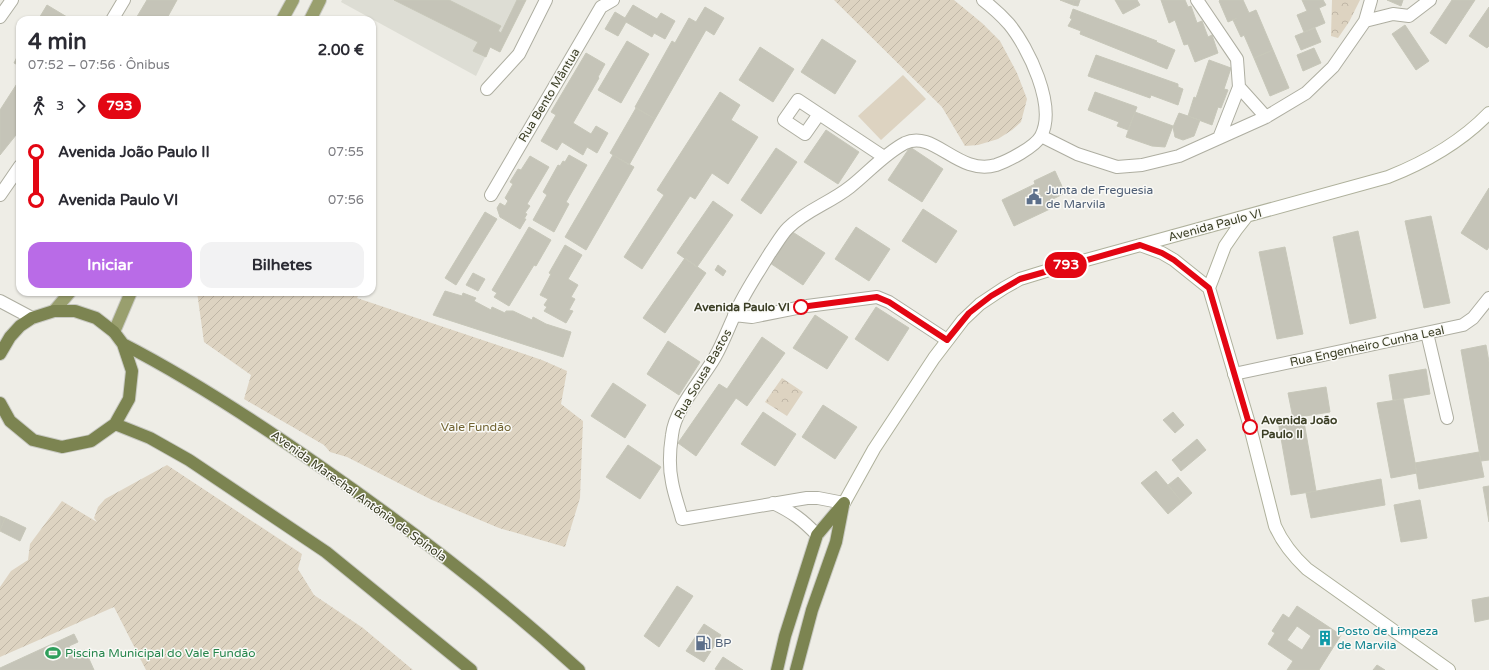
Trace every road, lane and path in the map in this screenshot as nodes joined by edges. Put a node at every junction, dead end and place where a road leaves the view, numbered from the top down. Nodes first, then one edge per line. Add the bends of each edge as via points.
1 (12, 0) edge
2 (124, 0) edge
3 (293, 0) edge
4 (320, 0) edge
5 (546, 0) edge
6 (613, 0) edge
7 (983, 0) edge
8 (1197, 0) edge
9 (1371, 0) edge
10 (1430, 0) edge
11 (114, 16) edge
12 (284, 16) edge
13 (312, 16) edge
14 (0, 17) edge
15 (1365, 20) junction
16 (1239, 87) junction
17 (487, 89) dead end
18 (1489, 112) edge
19 (819, 114) dead end
20 (1266, 117) junction
21 (1041, 136) junction
22 (1219, 138) junction
23 (884, 157) junction
24 (16, 172) edge
25 (0, 195) edge
26 (491, 195) dead end
27 (1247, 216) junction
28 (1140, 245) junction
29 (1209, 288) junction
30 (67, 296) edge
31 (129, 296) edge
32 (1489, 298) edge
33 (0, 301) edge
34 (54, 311) junction
35 (734, 315) junction
36 (32, 318) junction
37 (114, 332) junction
38 (1427, 333) junction
39 (947, 340) junction
40 (123, 344) junction
41 (1, 350) edge
42 (1234, 374) junction
43 (0, 403) edge
44 (1447, 418) dead end
45 (5, 419) edge
46 (115, 424) junction
47 (773, 503) junction
48 (844, 503) junction
49 (817, 535) junction
50 (471, 670) edge
51 (579, 670) edge
52 (777, 670) edge
53 (796, 670) edge
54 (1449, 670) edge

1 - 14 street
2 - 11 street
3 - 12 main road
4 - 13 main road
5 - 17 street via 519,54
6 - 26 street, Rua Bento Mântua via 601,7
7 - 21 street via 994,8 1025,48 1044,97 1044,127
8 - 16 street via 1237,59
9 - 15 street
10 - 15 street via 1409,16 1393,14
15 - 20 street via 1333,67 1306,93
16 - 20 street
16 - 22 street
18 - 27 street, Avenida Paulo VI via 1456,142 1423,162 1333,193
19 - 23 street
20 - 22 street
21 - 22 street via 1077,154 1117,167 1142,165 1179,156
21 - 23 street, Rua Sousa Bastos via 1037,142 1014,157 986,167 964,163 938,147 918,140 904,144
23 - 35 street, Rua Sousa Bastos via 842,194 802,216 789,227 760,268
24 - 25 street
27 - 28 street, Avenida Paulo VI
27 - 29 street via 1225,246
28 - 29 street via 1174,260
28 - 39 street, Avenida Paulo VI via 1020,279 969,313
29 - 42 street
30 - 34 main road
31 - 37 main road
32 - 38 street, Rua Engenheiro Cunha Leal via 1463,325
33 - 36 street
34 - 36 highway
34 - 37 highway via 76,311 96,318
35 - 39 street via 752,317 807,306 877,297 889,302
35 - 47 street, Rua Sousa Bastos via 719,351 685,403 674,426 671,442 672,481 682,519
36 - 41 highway via 10,336
37 - 40 highway
38 - 42 street, Rua Engenheiro Cunha Leal
38 - 44 street
39 - 48 street, Avenida Paulo VI via 874,449
40 - 46 highway via 132,371 129,399
40 - 51 highway, Avenida Marechal António de Spínola via 224,401 366,498 441,554
42 - 54 street via 1281,540 1308,569
43 - 45 highway
45 - 46 highway via 33,440 62,447 91,442
46 - 50 highway via 150,438 189,460 326,552
47 - 48 street via 818,498
47 - 49 street via 803,520
48 - 49 highway
48 - 53 highway via 836,542 812,610
49 - 52 highway

